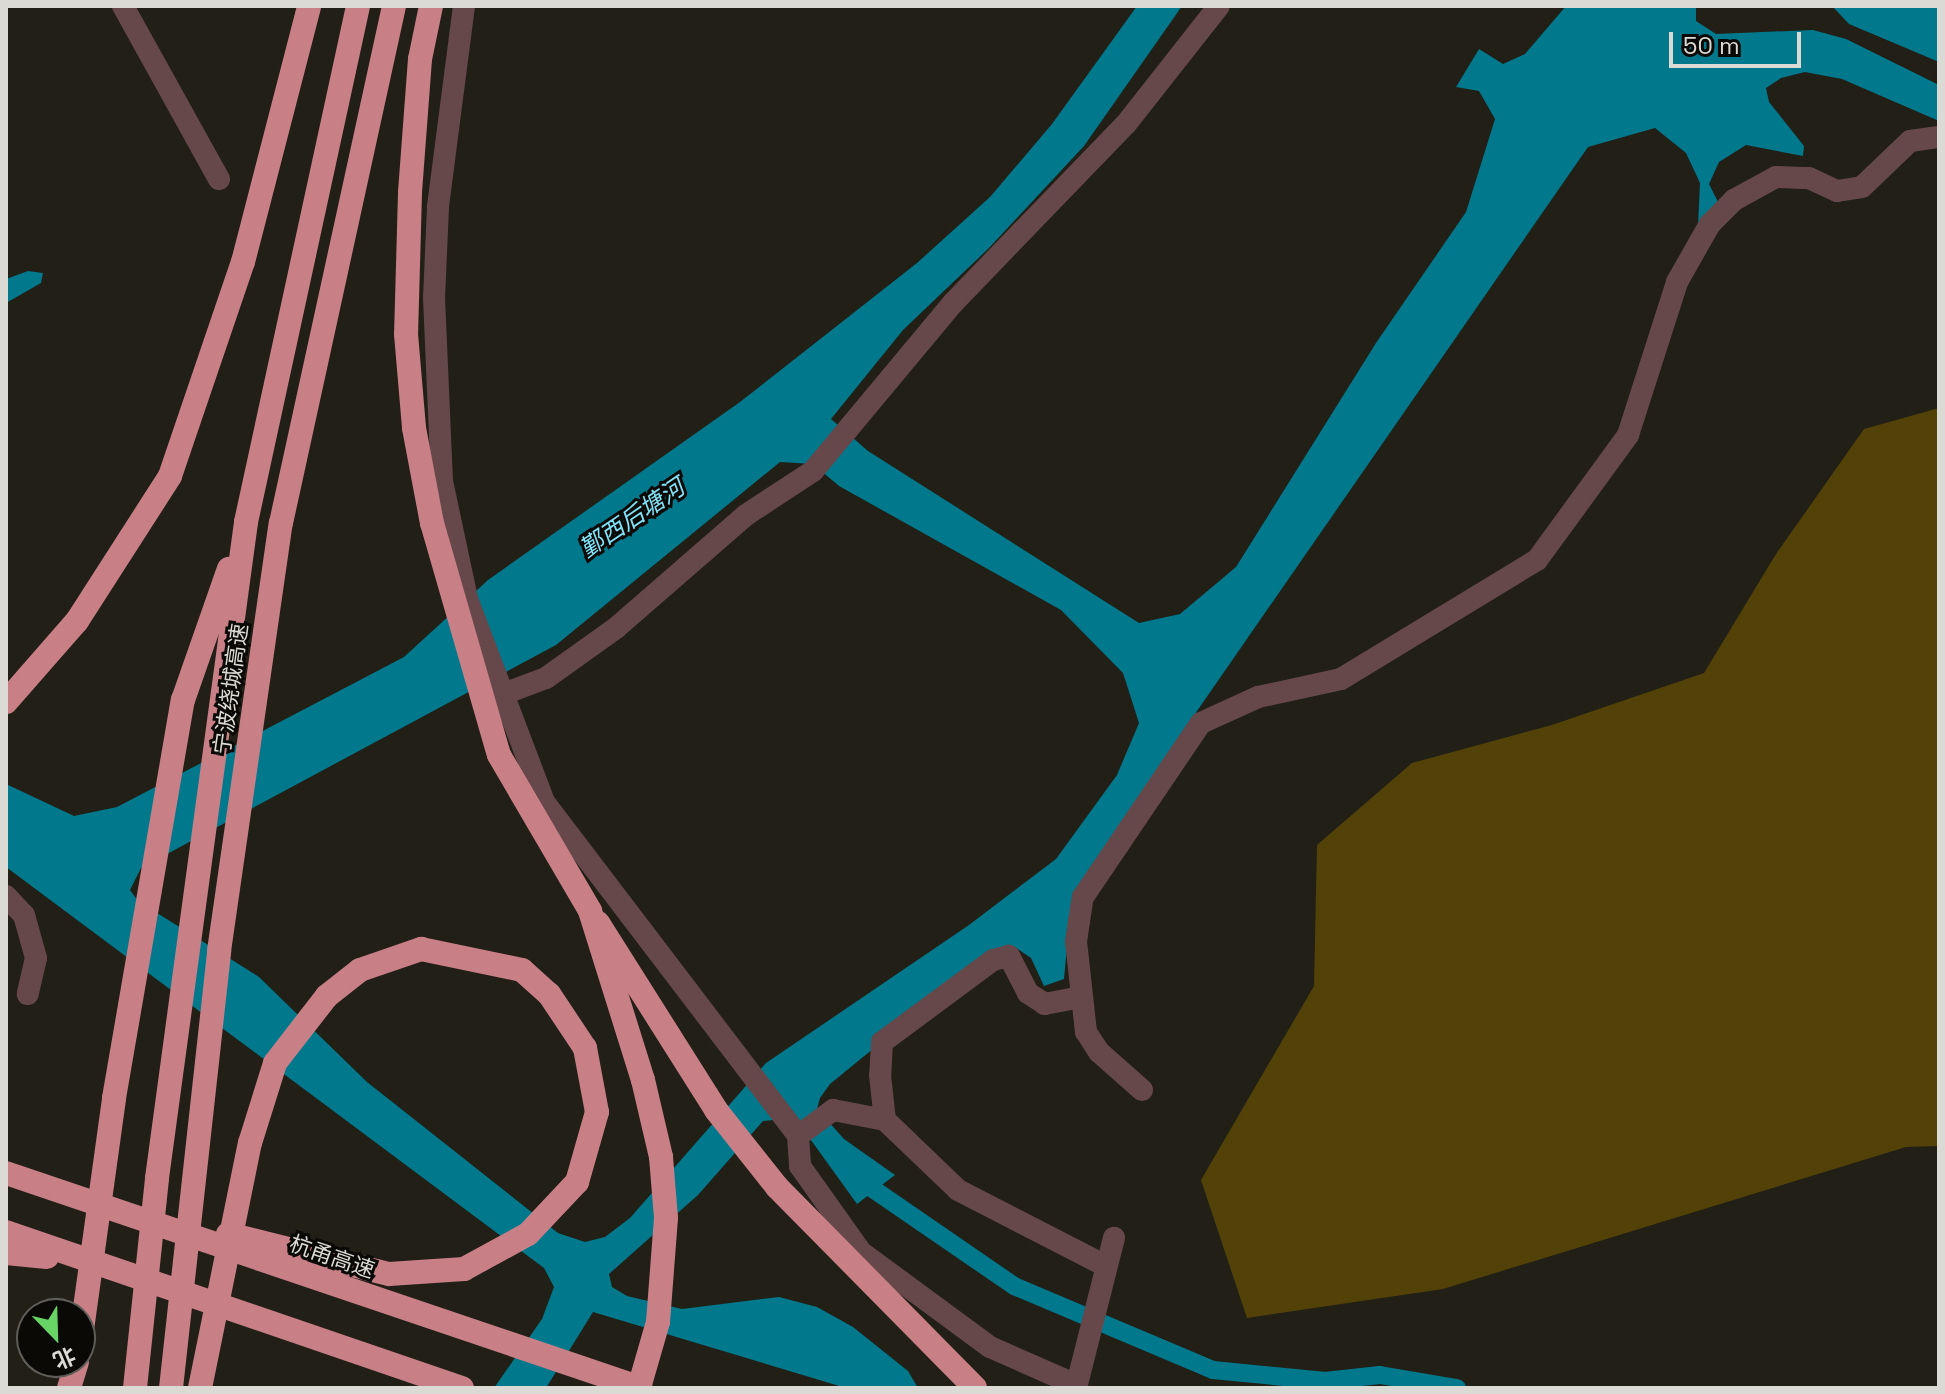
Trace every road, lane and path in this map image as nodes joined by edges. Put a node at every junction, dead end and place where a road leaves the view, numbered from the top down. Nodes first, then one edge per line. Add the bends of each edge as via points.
1 (123, 6) edge
2 (309, 6) edge
3 (358, 6) edge
4 (394, 6) edge
5 (431, 6) edge
6 (464, 6) edge
7 (1219, 6) edge
8 (1939, 137) edge
9 (219, 179) dead end
10 (246, 522) junction
11 (501, 695) junction
12 (6, 702) edge
13 (6, 896) edge
14 (590, 911) junction
15 (28, 994) dead end
16 (1081, 997) junction
17 (1142, 1090) dead end
18 (885, 1120) junction
19 (791, 1129) junction
20 (16, 1176) edge
21 (59, 1192) junction
22 (1114, 1238) dead end
23 (7, 1239) edge
24 (1102, 1272) junction
25 (86, 1298) edge
26 (1076, 1386) edge
27 (135, 1388) edge
28 (171, 1388) edge
29 (200, 1388) edge
30 (462, 1388) edge
31 (640, 1388) edge
32 (975, 1388) edge

1 - 9 street
2 - 12 highway via 243,262 170,476 77,621
3 - 10 highway, 宁波绕城高速, bridge
4 - 28 highway, 宁波绕城高速, bridge via 281,523 219,951
5 - 14 highway, bridge via 420,59 410,193 406,334 414,428 432,523 499,755
6 - 11 street via 438,207 434,298 442,481 467,599
7 - 11 street via 1126,124 953,303 813,471 746,515 616,628 546,678
8 - 16 street via 1910,141 1862,187 1837,191 1809,178 1776,177 1734,200 1710,224 1677,282 1628,435 1537,560 1341,679 1258,697 1201,723 1083,897 1076,942
10 - 25 highway, bridge via 183,700 114,1098
10 - 27 highway, 宁波绕城高速, bridge via 157,1178
11 - 19 street via 544,802
13 - 15 street via 24,915 36,958
14 - 31 highway, bridge via 643,1080 661,1157 666,1218 658,1322
14 - 32 highway, bridge via 716,1110 777,1187
16 - 17 street via 1086,1032 1099,1052
16 - 18 street via 1045,1004 1028,993 1009,956 993,960 882,1042
18 - 19 street via 833,1110
18 - 24 street via 958,1190
19 - 26 street via 800,1166 861,1252 990,1347
20 - 21 highway, 杭甬高速
21 - 29 highway, bridge via 389,1274 464,1269 528,1234 577,1182 597,1112 585,1048 549,994 522,970 421,949 360,970 327,996 275,1063 250,1143
21 - 31 highway, 杭甬高速
22 - 24 street
23 - 30 highway
24 - 26 street

